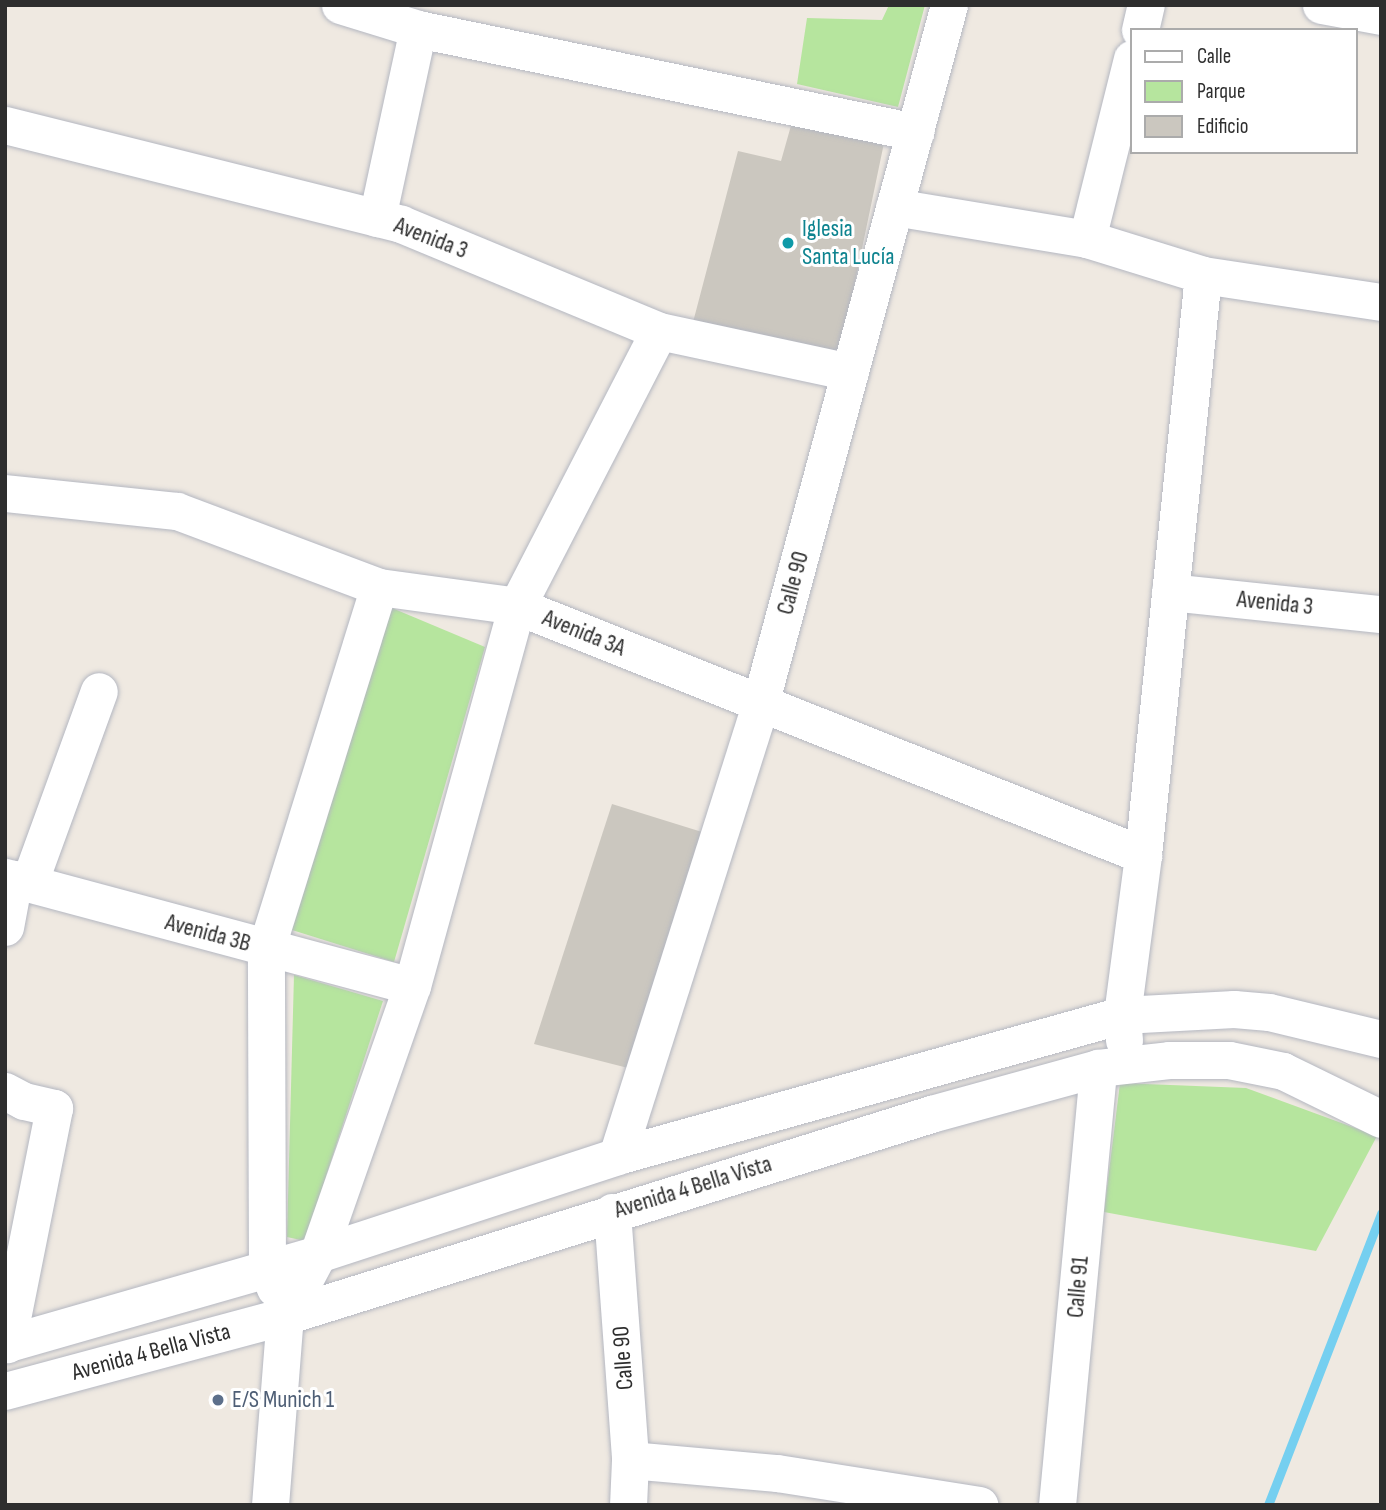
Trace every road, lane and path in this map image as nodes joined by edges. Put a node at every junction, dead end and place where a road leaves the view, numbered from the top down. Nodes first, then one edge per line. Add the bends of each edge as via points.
1 (340, 5) edge
2 (949, 5) edge
3 (1146, 5) edge
4 (1321, 5) edge
5 (1381, 16) edge
6 (1140, 28) edge
7 (418, 29) junction
8 (1130, 67) edge
9 (5, 125) edge
10 (915, 132) junction
11 (894, 207) junction
12 (377, 218) junction
13 (1087, 239) junction
14 (1203, 275) junction
15 (1381, 302) edge
16 (659, 331) junction
17 (850, 372) junction
18 (5, 493) edge
19 (379, 587) junction
20 (1170, 592) junction
21 (517, 606) junction
22 (1381, 614) edge
23 (99, 691) dead end
24 (760, 704) junction
25 (1143, 855) junction
26 (16, 880) edge
27 (5, 927) edge
28 (266, 949) junction
29 (412, 986) junction
30 (1122, 1015) junction
31 (1381, 1039) edge
32 (1112, 1066) junction
33 (15, 1096) edge
34 (1381, 1119) edge
35 (617, 1156) junction
36 (612, 1212) junction
37 (318, 1254) junction
38 (267, 1268) junction
39 (285, 1316) junction
40 (6, 1344) edge
41 (5, 1391) edge
42 (630, 1460) junction
43 (776, 1489) edge
44 (270, 1505) edge
45 (628, 1505) edge
46 (979, 1505) edge
47 (1058, 1505) edge

1 - 7 street
2 - 10 street, Calle 90
3 - 6 street
4 - 5 street
7 - 10 street
7 - 12 street
8 - 13 street
9 - 12 street, Avenida 3
10 - 11 street, Calle 90
11 - 13 street
11 - 17 street, Calle 90
12 - 16 street, Avenida 3
13 - 14 street
14 - 15 street
14 - 20 street, Calle 91
16 - 17 street, Avenida 3
16 - 21 street
17 - 24 street, Calle 90
18 - 19 street, Avenida 3A via 177,511
19 - 21 street, Avenida 3A
19 - 28 street
20 - 22 street, Avenida 3
20 - 25 street, Calle 91
21 - 24 street, Avenida 3A
21 - 29 street
23 - 26 street
24 - 25 street, Avenida 3A
24 - 35 street, Calle 90
25 - 30 street, Calle 91
26 - 27 street
26 - 28 street, Avenida 3B
28 - 29 street, Avenida 3B
28 - 38 street
29 - 37 street
30 - 31 street, Avenida 4 Bella Vista via 1269,1012
30 - 32 street, Calle 91
30 - 35 street, Avenida 4 Bella Vista
32 - 34 street, Avenida 4 Bella Vista via 1229,1060 1283,1072
32 - 36 street, Avenida 4 Bella Vista via 932,1114
32 - 47 street, Calle 91
33 - 40 street via 54,1108
35 - 37 street, Avenida 4 Bella Vista
36 - 39 street, Avenida 4 Bella Vista
36 - 42 street, Calle 90
37 - 38 street, Avenida 4 Bella Vista
37 - 39 street
38 - 39 street
38 - 40 street, Avenida 4 Bella Vista
39 - 41 street, Avenida 4 Bella Vista
39 - 44 street
42 - 43 street
42 - 45 street, Calle 90
43 - 46 street

